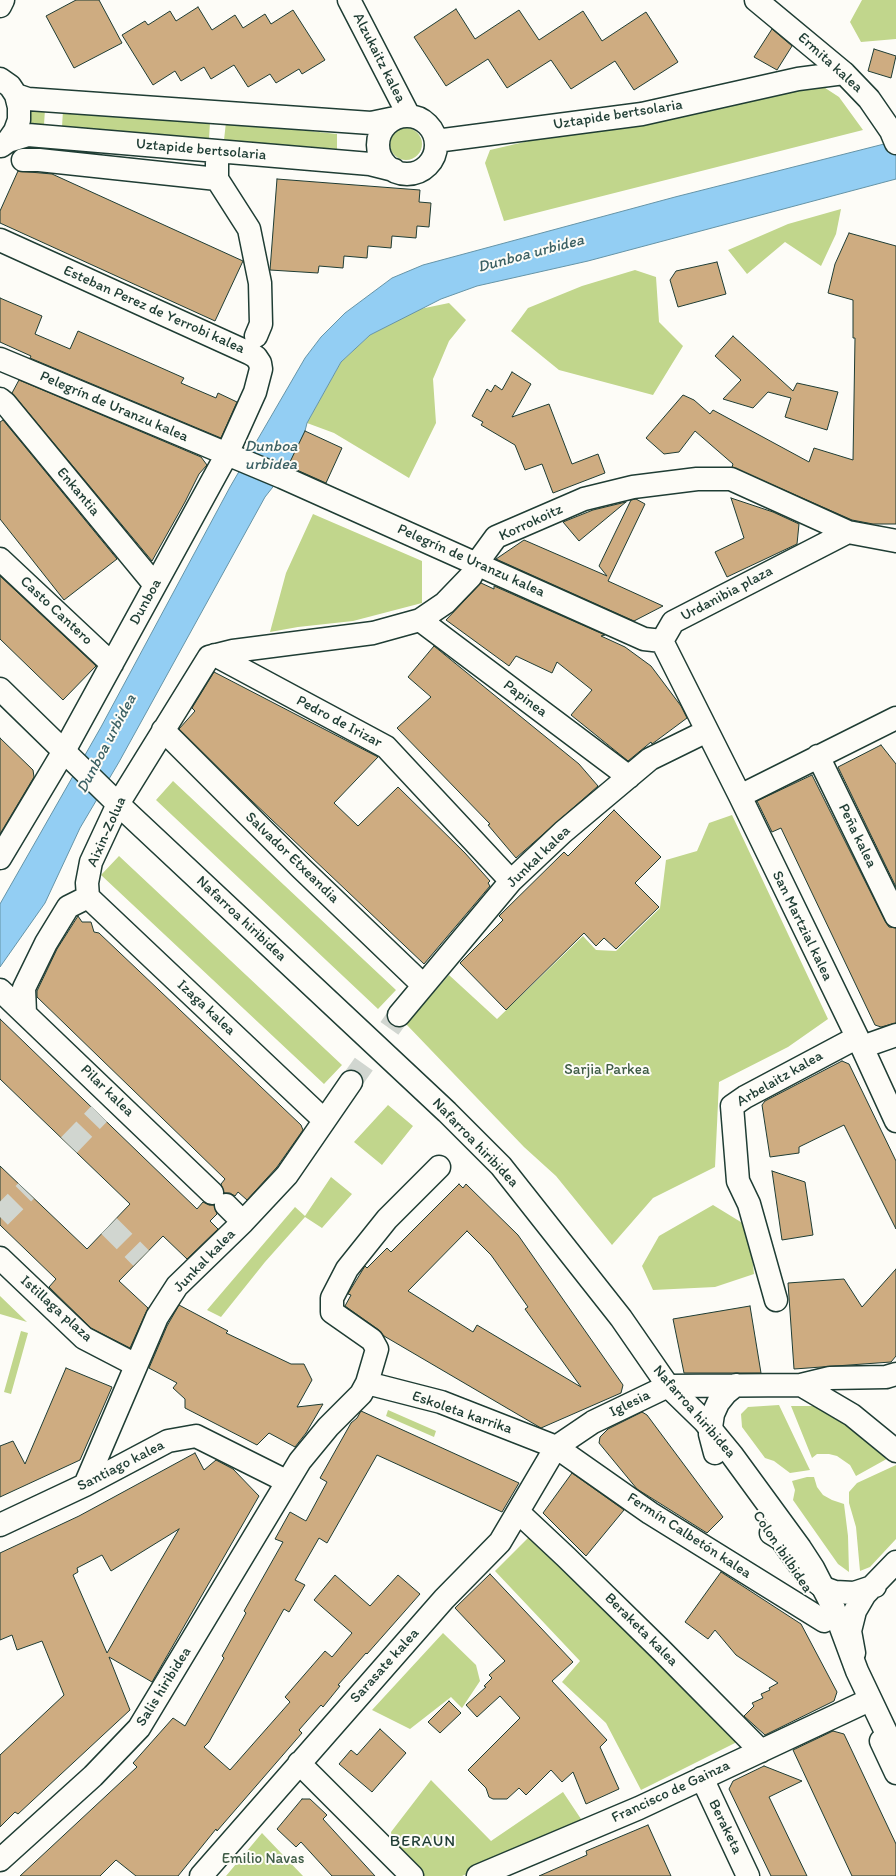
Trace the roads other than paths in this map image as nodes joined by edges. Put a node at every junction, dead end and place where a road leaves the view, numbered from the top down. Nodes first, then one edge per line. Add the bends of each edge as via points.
1 (3, 0) edge
2 (349, 0) edge
3 (756, 0) edge
4 (0, 6) edge
5 (811, 45) junction
6 (844, 73) junction
7 (0, 79) edge
8 (798, 79) junction
9 (16, 96) junction
10 (402, 117) junction
11 (893, 130) edge
12 (436, 141) junction
13 (4, 143) edge
14 (23, 160) dead end
15 (394, 170) junction
16 (0, 240) edge
17 (256, 336) dead end
18 (0, 359) edge
19 (0, 400) edge
20 (234, 456) junction
21 (848, 532) junction
22 (896, 541) edge
23 (0, 559) edge
24 (477, 563) junction
25 (155, 585) junction
26 (420, 620) junction
27 (662, 641) junction
28 (215, 655) junction
29 (112, 664) junction
30 (0, 689) edge
31 (893, 724) edge
32 (162, 730) junction
33 (707, 731) junction
34 (64, 751) junction
35 (818, 756) junction
36 (630, 778) junction
37 (740, 796) junction
38 (118, 804) junction
39 (0, 858) edge
40 (511, 881) junction
41 (88, 897) junction
42 (896, 916) edge
43 (423, 985) junction
44 (2, 996) edge
45 (25, 1013) junction
46 (399, 1015) tunnel mouth
47 (896, 1035) edge
48 (859, 1042) junction
49 (351, 1082) tunnel mouth
50 (324, 1120) junction
51 (896, 1121) edge
52 (439, 1167) dead end
53 (243, 1222) junction
54 (0, 1258) edge
55 (776, 1300) dead end
56 (136, 1365) junction
57 (896, 1374) edge
58 (367, 1383) junction
59 (736, 1385) junction
60 (801, 1385) junction
61 (668, 1386) junction
62 (710, 1429) junction
63 (556, 1447) junction
64 (896, 1451) edge
65 (715, 1453) junction
66 (286, 1481) junction
67 (85, 1485) junction
68 (518, 1512) junction
69 (0, 1525) edge
70 (771, 1533) junction
71 (896, 1562) edge
72 (896, 1576) edge
73 (873, 1587) junction
74 (824, 1588) junction
75 (824, 1621) junction
76 (859, 1670) junction
77 (863, 1703) junction
78 (896, 1743) edge
79 (760, 1751) junction
80 (896, 1753) edge
81 (299, 1763) junction
82 (896, 1773) edge
83 (702, 1778) junction
84 (0, 1860) edge
85 (202, 1876) edge
86 (412, 1876) edge
87 (478, 1876) edge
88 (748, 1876) edge

1 - 4 street
2 - 10 street, Alzukaitz kalea
3 - 5 street, Ermita kalea
5 - 6 street, Ermita kalea
5 - 8 street
6 - 8 street, Uztapide bertsolaria
6 - 11 street, Ermita kalea via 869,99
7 - 9 street via 10,86
8 - 12 street, Uztapide bertsolaria via 642,114
9 - 10 street via 28,100 371,123
9 - 13 street via 19,120 15,131
10 - 12 street via 419,118 427,123
10 - 15 street via 388,123 379,139 381,157
12 - 15 street via 433,159 424,168 411,173
13 - 15 street, Uztapide bertsolaria via 28,135 370,164
14 - 17 street via 217,171 248,229 260,284 261,324
16 - 20 street, Esteban Perez de Yerrobi kalea via 256,357 261,369
18 - 20 street, Pelegrín de Uranzu kalea
19 - 25 street, Enkantia
20 - 24 street, Pelegrín de Uranzu kalea
20 - 25 street, Dunboa
21 - 22 street
21 - 24 street, Korrokoitz via 731,479 697,479 633,487 584,499 496,537
21 - 27 street, Urdanibia plaza via 673,622
23 - 29 street, Casto Cantero
24 - 26 street, Korrokoitz via 471,576 445,603
24 - 27 street, Pelegrín de Uranzu kalea via 644,638
25 - 29 street, Dunboa
26 - 28 street, Korrokoitz via 373,634
26 - 36 street, Papinea
27 - 33 street
28 - 32 street, Aixin-Zolua via 209,657
28 - 40 street, Pedro de Irizar via 386,747
29 - 34 street, Dunboa
30 - 34 street, Nafarroa hiribidea
31 - 35 street
32 - 38 street, Aixin-Zolua
32 - 43 street, Salvador Etxeandia
33 - 36 street, Junkal kalea via 650,760
33 - 37 street, San Martzial kalea
34 - 38 street, Nafarroa hiribidea
34 - 39 street, Dunboa
35 - 37 street
35 - 42 street, Peña kalea
36 - 40 street, Junkal kalea via 563,832
37 - 48 street, San Martzial kalea
38 - 41 street, Aixin-Zolua via 91,862 87,883
38 - 61 street, Nafarroa hiribidea via 447,1112 501,1166 616,1312
40 - 43 street, Junkal kalea
41 - 45 street via 68,906 46,942 24,988
41 - 50 street, Izaga kalea
43 - 46 street, Junkal kalea
44 - 45 street, Pilar kalea
45 - 53 street, Pilar kalea
47 - 48 street
48 - 51 street, San Martzial kalea
48 - 55 street, Arbelaitz kalea via 745,1097 732,1106 738,1182 749,1204
49 - 50 street, Junkal kalea
50 - 53 street, Junkal kalea via 287,1175
52 - 58 street via 387,1218 347,1269 332,1298 332,1312 372,1340 377,1349
53 - 56 street, Junkal kalea via 177,1286 157,1317
54 - 56 street, Istillaga plaza via 84,1338
56 - 67 street, Junkal kalea
57 - 60 street, Iglesia via 886,1378 830,1378
58 - 63 street, Eskoleta karrika via 441,1402
58 - 66 street via 361,1394 328,1427
59 - 60 street, Iglesia
59 - 61 street, Iglesia
59 - 62 street via 718,1403
60 - 64 street via 852,1415
61 - 62 street, Nafarroa hiribidea
61 - 63 street, Iglesia via 594,1422
61 - 65 street, Colon ibilbidea
62 - 65 street via 711,1444
62 - 74 street, Nafarroa hiribidea via 800,1548
63 - 68 street, Sarasate kalea
63 - 75 street, Fermín Calbetón kalea via 650,1513
65 - 70 street, Colon ibilbidea
66 - 67 street, Santiago kalea via 196,1436 168,1441
66 - 84 street, Salis hiribidea via 140,1728 93,1776
67 - 69 street, Santiago kalea
68 - 79 street, Beraketa kalea via 566,1556
68 - 81 street, Sarasate kalea via 500,1542 444,1599
70 - 74 street via 781,1539 806,1574
70 - 75 street, Colon ibilbidea via 803,1578
71 - 73 street
72 - 73 street
73 - 74 street via 864,1591 845,1593
73 - 76 street via 859,1602 852,1621 851,1642
74 - 76 street, Nafarroa hiribidea
75 - 77 street, Colon ibilbidea
76 - 78 street
76 - 80 street
77 - 79 street, Francisco de Gainza
77 - 82 street, Colon ibilbidea
79 - 83 street, Francisco de Gainza
81 - 85 street, Sarasate kalea
81 - 86 street
83 - 87 street, Francisco de Gainza via 639,1808
83 - 88 street, Beraketa

